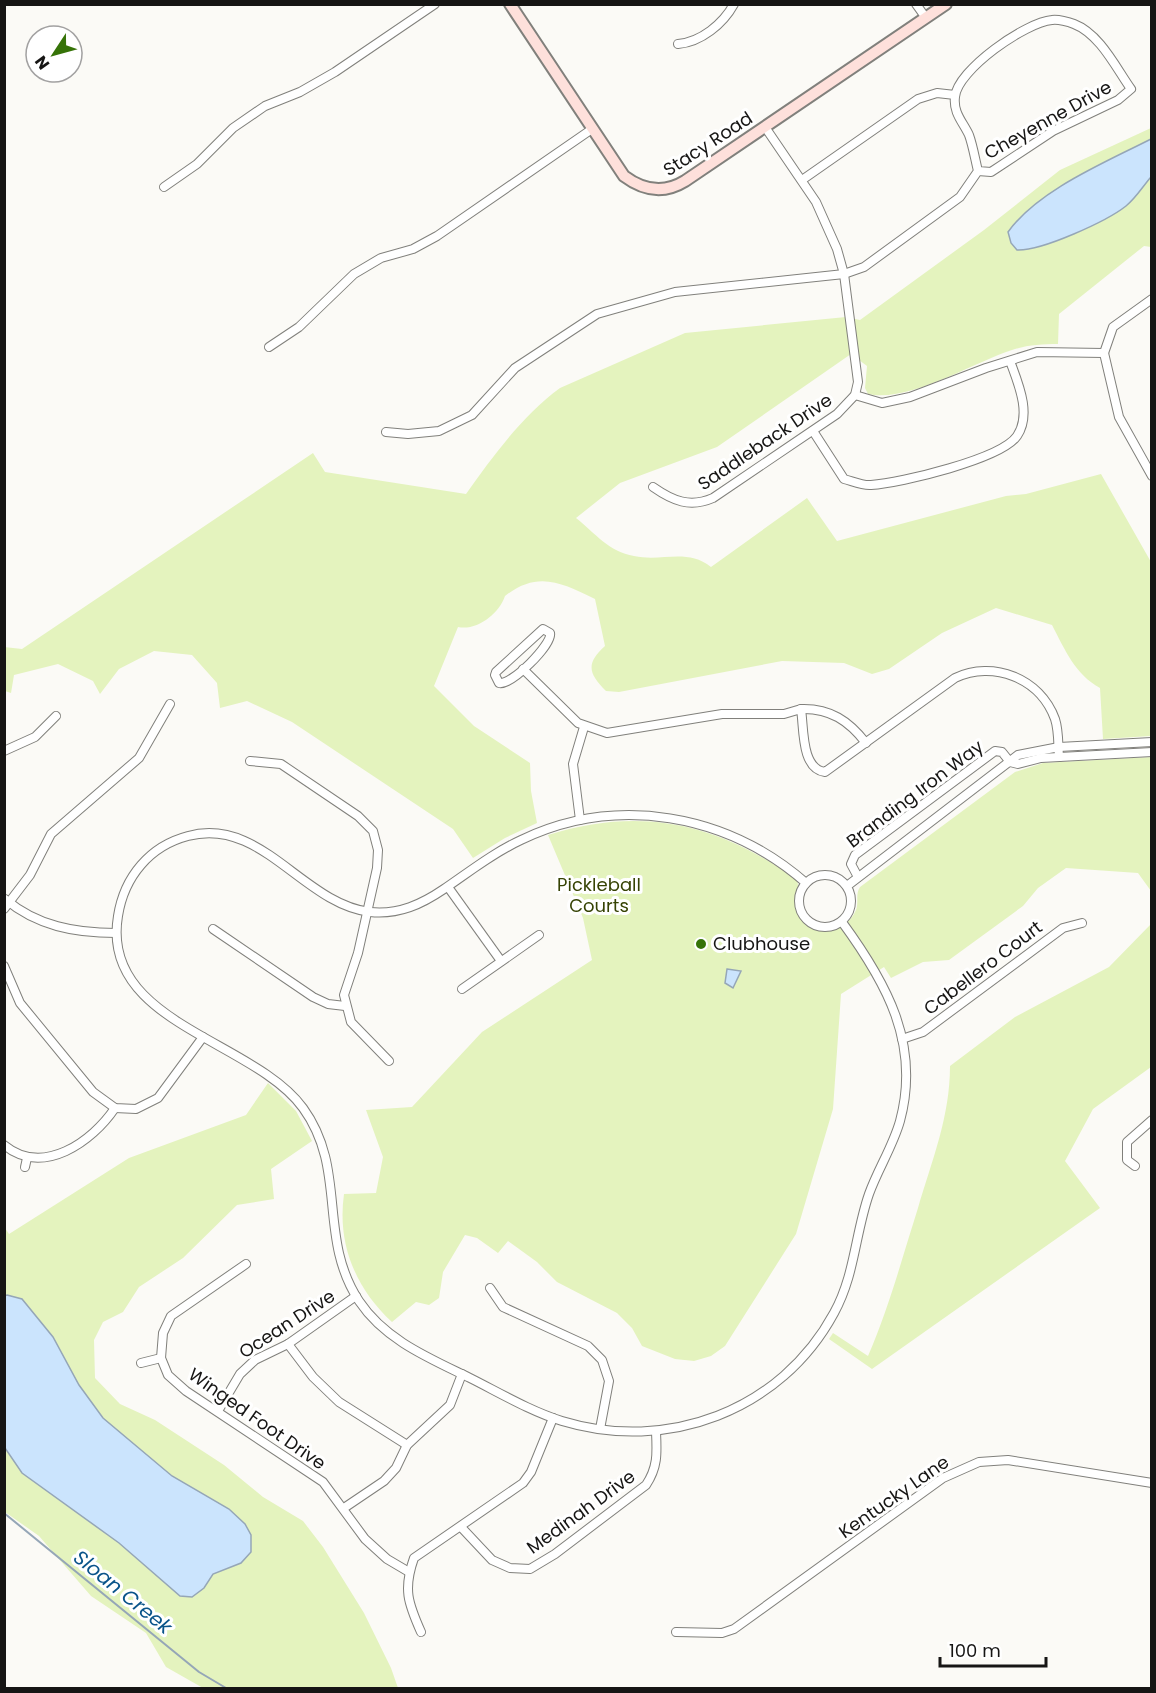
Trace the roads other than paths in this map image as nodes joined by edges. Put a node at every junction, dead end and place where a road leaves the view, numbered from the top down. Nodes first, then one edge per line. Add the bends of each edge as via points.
1 (435, 4) edge
2 (510, 4) edge
3 (734, 4) edge
4 (916, 4) edge
5 (941, 6) edge
6 (926, 18) junction
7 (678, 44) dead end
8 (955, 95) junction
9 (765, 127) junction
10 (592, 129) junction
11 (978, 171) junction
12 (802, 180) junction
13 (164, 187) dead end
14 (844, 274) junction
15 (1152, 299) edge
16 (269, 347) dead end
17 (1104, 353) junction
18 (1010, 361) junction
19 (855, 395) junction
20 (813, 431) junction
21 (386, 432) dead end
22 (1152, 476) edge
23 (653, 487) dead end
24 (524, 669) junction
25 (170, 704) dead end
26 (801, 709) junction
27 (56, 716) dead end
28 (584, 727) junction
29 (1152, 742) edge
30 (866, 743) junction
31 (1059, 747) junction
32 (4, 751) edge
33 (1152, 752) edge
34 (1059, 757) junction
35 (250, 761) dead end
36 (1010, 762) junction
37 (580, 820) junction
38 (858, 877) junction
39 (806, 883) junction
40 (847, 886) junction
41 (448, 887) junction
42 (6, 904) edge
43 (367, 912) junction
44 (842, 922) junction
45 (1082, 923) dead end
46 (213, 929) dead end
47 (116, 933) junction
48 (539, 935) dead end
49 (501, 961) junction
50 (4, 966) edge
51 (462, 989) dead end
52 (345, 1006) junction
53 (203, 1037) junction
54 (902, 1039) junction
55 (389, 1061) dead end
56 (115, 1108) junction
57 (1152, 1119) edge
58 (4, 1145) edge
59 (27, 1158) junction
60 (1135, 1166) dead end
61 (25, 1167) dead end
62 (246, 1264) dead end
63 (490, 1288) dead end
64 (356, 1296) junction
65 (288, 1344) junction
66 (161, 1358) junction
67 (141, 1363) dead end
68 (462, 1374) junction
69 (218, 1410) junction
70 (554, 1418) junction
71 (600, 1429) junction
72 (656, 1432) junction
73 (407, 1445) junction
74 (1152, 1483) edge
75 (344, 1508) junction
76 (461, 1527) junction
77 (409, 1572) junction
78 (421, 1632) dead end
79 (676, 1632) dead end

1 - 13 street via 335,72 265,106
2 - 10 main road, Stacy Road
3 - 7 street via 695,42
4 - 6 street
5 - 6 main road, Stacy Road
6 - 9 main road, Stacy Road
8 - 11 street via 955,109 969,135
8 - 11 street, Cheyenne Drive via 974,64 1033,26 1052,20 1074,24 1092,35 1131,89 1118,100 1053,131 992,172
8 - 12 street via 937,93 918,99
9 - 10 main road, Stacy Road via 685,181 665,190 645,187 624,176
9 - 12 street, Saddleback Drive
10 - 16 street via 437,236 413,249 381,258 354,274 299,327
11 - 14 street via 960,197 864,267
12 - 14 street, Saddleback Drive via 825,221
14 - 19 street, Saddleback Drive via 859,375
14 - 21 street via 675,292 597,314 515,369 472,415 439,431
15 - 17 street via 1113,327
17 - 18 street via 1037,352
17 - 22 street via 1119,417
18 - 19 street via 910,397 882,403
18 - 20 street via 1025,415 1018,436 999,452 924,475 869,486 844,479
19 - 20 street, Saddleback Drive
20 - 23 street, Saddleback Drive via 705,502 676,501
24 - 24 street via 551,640 547,630 536,633 514,654 496,672 496,680 507,684
24 - 28 street
25 - 42 street via 145,752 51,834 30,875
26 - 28 street via 784,714 722,714 614,734
26 - 30 street via 818,709 839,717
26 - 30 street via 808,759 815,769 831,770
27 - 32 street via 35,737
28 - 37 street via 573,764
29 - 31 street
30 - 31 street via 946,683 964,673 986,669 1013,675 1034,689 1055,720
31 - 34 street
31 - 36 street via 1025,752
33 - 34 street
34 - 36 street
35 - 43 street via 281,764 358,816 373,831 378,859
36 - 38 street
36 - 38 street, Branding Iron Way via 1002,752 995,751 919,808 852,859
37 - 39 street via 643,815 696,823 744,841
37 - 41 street via 516,842
38 - 40 street
39 - 40 street via 827,875
39 - 44 street via 799,899 803,915 817,926
40 - 44 street via 851,909
41 - 43 street via 413,907
41 - 49 street
42 - 47 street via 61,928
43 - 47 street via 323,893 245,840 208,832 177,839 144,862 126,887
43 - 52 street via 346,986
44 - 54 street via 886,988
45 - 54 street, Cabellero Court via 1063,928 923,1032
46 - 52 street via 314,997
47 - 53 street via 123,966 142,995
48 - 49 street
49 - 51 street
50 - 56 street via 20,1003 93,1092
52 - 55 street via 356,1029
53 - 56 street via 158,1098 136,1109
53 - 64 street via 274,1078 292,1094 312,1122 328,1163 332,1223 339,1256
54 - 72 street via 902,1114 869,1194 847,1285 824,1330 796,1365 755,1397 700,1423
56 - 59 street via 98,1129 61,1152 46,1158
57 - 60 street via 1127,1142 1127,1160
58 - 59 street
59 - 61 street
62 - 66 street via 171,1316 163,1333
63 - 71 street via 503,1307 588,1346 602,1360 609,1381
64 - 65 street, Ocean Drive
64 - 68 street via 394,1337
65 - 69 street, Ocean Drive via 255,1360 240,1374
65 - 73 street via 313,1377 339,1402
66 - 67 street
66 - 69 street, Winged Foot Drive via 168,1375
68 - 70 street
68 - 73 street via 450,1405
69 - 75 street, Winged Foot Drive via 323,1482
70 - 71 street
70 - 76 street via 523,1483
71 - 72 street
72 - 76 street, Medinah Drive via 658,1459 646,1485 530,1569 510,1568 492,1560
73 - 75 street via 396,1468
74 - 79 street, Kentucky Lane via 1028,1462 993,1460 973,1464 943,1478 734,1629 722,1634
75 - 77 street, Winged Foot Drive via 365,1539
76 - 77 street via 414,1558
77 - 78 street via 406,1598

